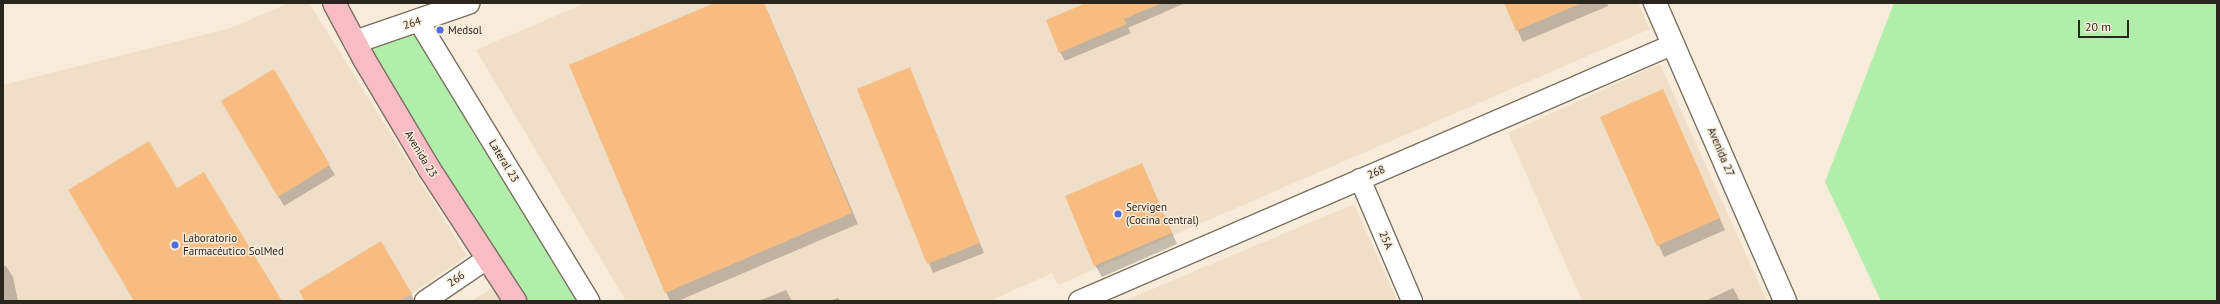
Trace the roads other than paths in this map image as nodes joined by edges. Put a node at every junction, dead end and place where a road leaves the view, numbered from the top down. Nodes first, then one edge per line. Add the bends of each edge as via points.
1 (334, 3) edge
2 (468, 3) edge
3 (1655, 3) edge
4 (418, 22) junction
5 (354, 42) junction
6 (1674, 44) junction
7 (1360, 179) junction
8 (488, 258) junction
9 (425, 301) edge
10 (515, 301) edge
11 (590, 301) edge
12 (1079, 301) edge
13 (1412, 301) edge
14 (1785, 301) edge

1 - 5 main road, Avenida 23
2 - 4 street, 264
3 - 6 street, Avenida 27
4 - 5 street, 264
4 - 11 street, Lateral 23
5 - 8 main road, Avenida 23 via 430,170
6 - 7 street, 268
6 - 14 street, Avenida 27
7 - 12 street, 268
7 - 13 street, 25A
8 - 9 street, 266
8 - 10 main road, Avenida 23

